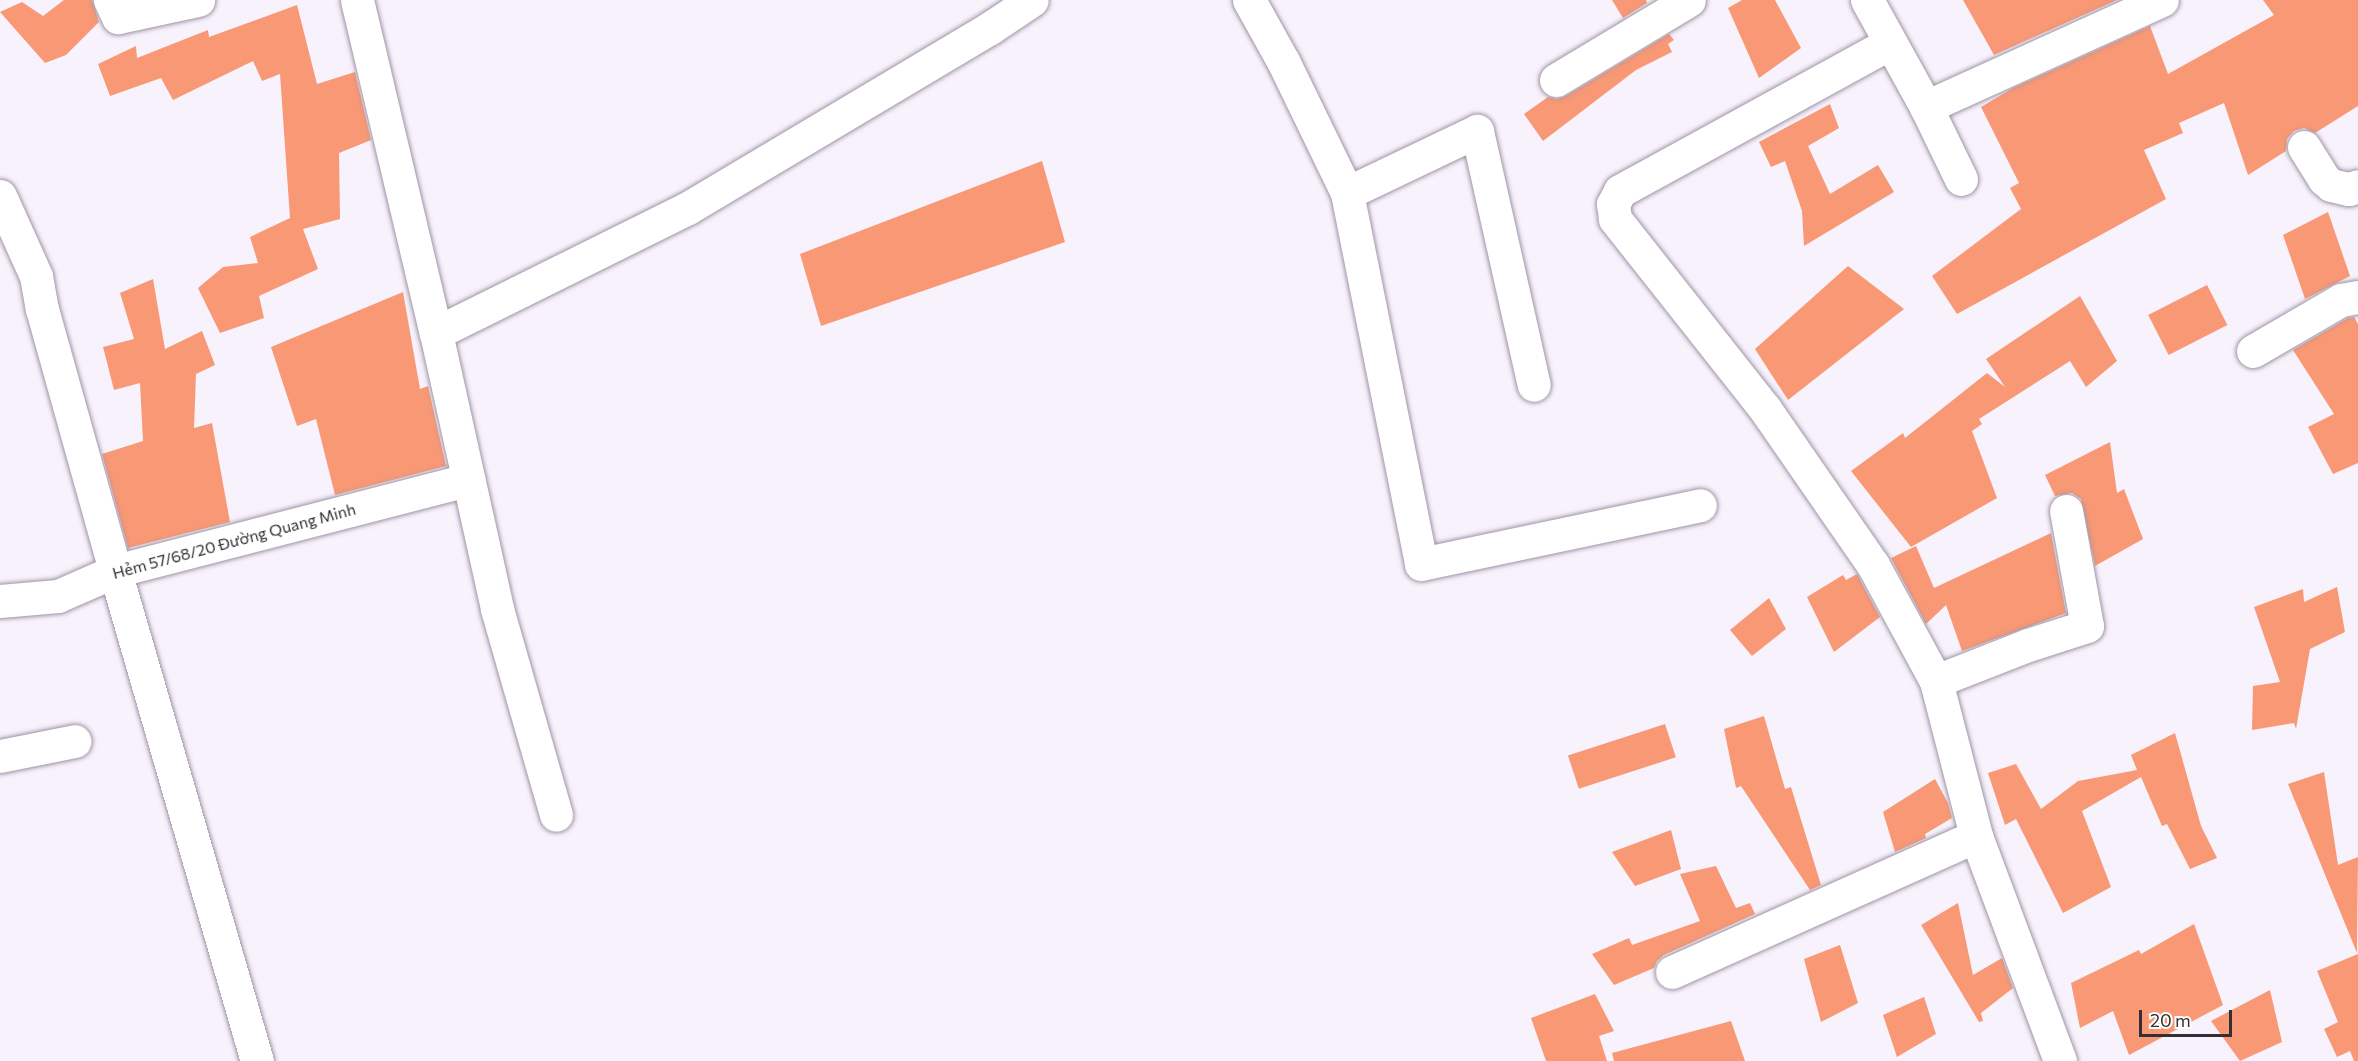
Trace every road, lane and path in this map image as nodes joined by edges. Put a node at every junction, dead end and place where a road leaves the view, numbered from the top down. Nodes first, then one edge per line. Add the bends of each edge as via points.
1 (110, 0) edge
2 (198, 0) edge
3 (357, 0) edge
4 (1032, 0) edge
5 (1249, 0) edge
6 (1689, 0) edge
7 (1867, 0) edge
8 (2162, 0) edge
9 (1890, 43) junction
10 (1556, 80) dead end
11 (1926, 107) junction
12 (2304, 147) dead end
13 (1961, 179) dead end
14 (2358, 186) edge
15 (1347, 193) junction
16 (0, 196) edge
17 (2358, 297) edge
18 (436, 333) junction
19 (2253, 351) dead end
20 (1534, 385) dead end
21 (468, 480) junction
22 (1700, 505) dead end
23 (2066, 511) dead end
24 (115, 571) junction
25 (0, 601) edge
26 (1936, 681) junction
27 (75, 741) dead end
28 (0, 756) edge
29 (556, 814) dead end
30 (1976, 836) junction
31 (1671, 972) dead end
32 (254, 1060) edge
33 (2060, 1061) edge

1 - 2 street via 118,17
3 - 18 street
4 - 18 street via 688,208
5 - 15 street
6 - 10 street
7 - 9 street
8 - 11 street
9 - 11 street
9 - 26 street via 1620,191 1614,204 1616,219 1640,253 1765,409 1873,565
11 - 13 street
12 - 14 street via 2331,185 2349,189
15 - 20 street via 1477,131
15 - 22 street via 1421,564
16 - 24 street via 36,276
17 - 19 street via 2341,300
18 - 21 street
21 - 24 street, Hẻm 57/68/20 Đường Quang Minh
21 - 29 street via 498,609
23 - 26 street via 2087,626
24 - 25 street, Hẻm 57/68/20 Đường Quang Minh via 58,596
24 - 32 street
26 - 30 street
27 - 28 street
30 - 31 street
30 - 33 street

